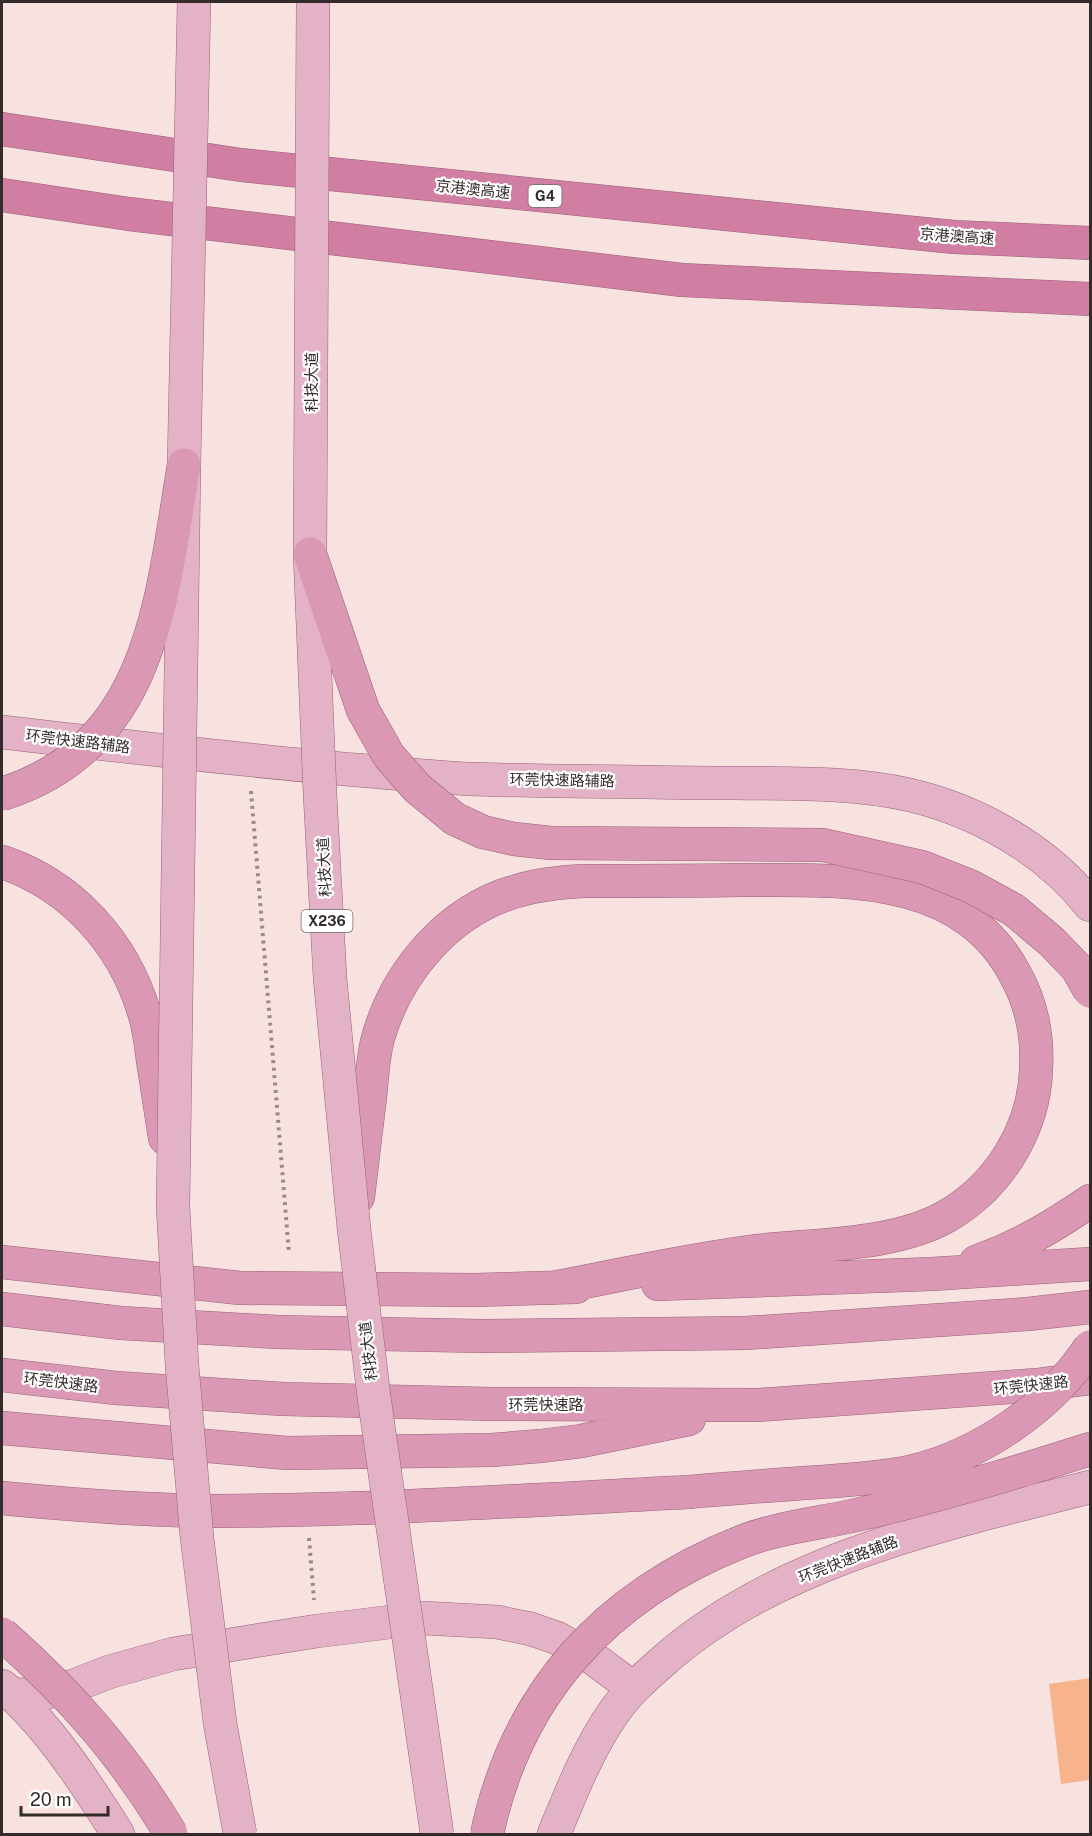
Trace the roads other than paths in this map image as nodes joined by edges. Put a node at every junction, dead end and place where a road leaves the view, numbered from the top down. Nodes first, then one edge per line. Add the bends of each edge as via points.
1 (194, 2) edge
2 (314, 2) edge
3 (2, 129) edge
4 (2, 195) edge
5 (1090, 243) edge
6 (1090, 299) edge
7 (184, 465) junction
8 (310, 554) junction
9 (2, 732) edge
10 (2, 794) edge
11 (2, 862) edge
12 (1090, 905) edge
13 (1090, 991) edge
14 (1090, 1202) edge
15 (173, 1206) junction
16 (354, 1229) junction
17 (2, 1262) edge
18 (1090, 1264) edge
19 (932, 1274) junction
20 (553, 1288) junction
21 (1090, 1307) edge
22 (2, 1309) edge
23 (1090, 1347) edge
24 (2, 1374) edge
25 (1090, 1378) edge
26 (758, 1405) junction
27 (2, 1428) edge
28 (1090, 1449) edge
29 (1090, 1487) edge
30 (2, 1498) edge
31 (2, 1634) edge
32 (633, 1688) junction
33 (7, 1691) edge
34 (118, 1834) edge
35 (171, 1834) edge
36 (240, 1834) edge
37 (438, 1834) edge
38 (487, 1834) edge
39 (554, 1834) edge

1 - 7 main road, bridge
2 - 8 main road, 科技大道 / X236, bridge
3 - 5 highway, 京港澳高速 / G4 via 241,165 954,237
4 - 6 highway via 129,214 682,280
7 - 10 highway, bridge via 161,595 147,649 126,697 94,739 74,757 45,776
7 - 15 main road, bridge
8 - 13 highway, bridge via 363,710 389,756 417,788 455,819 483,832 551,843 823,845 922,867 970,886 1014,910 1071,962
8 - 16 main road, 科技大道 / X236, bridge via 330,978
9 - 12 main road, 环莞快速路辅路 via 249,761 467,779 870,788 949,806 986,822 1054,867
11 - 15 highway, bridge via 33,875 83,910 121,957 135,985 151,1044
14 - 19 highway via 1011,1248
15 - 36 main road, bridge via 197,1538 220,1723
16 - 20 highway, bridge via 378,1040 389,1006 406,975 436,939 483,905 516,891 550,883 827,880 913,893 968,918 991,938 1009,962 1033,1019 1036,1083 1015,1146 974,1197 947,1216 885,1238 703,1259
16 - 37 main road, 科技大道 / X236, bridge via 390,1516
17 - 20 highway via 240,1287
18 - 19 highway
19 - 20 highway
21 - 22 highway via 746,1333 482,1336 278,1332 122,1323
23 - 30 highway, bridge via 1046,1399 1005,1430 959,1455 911,1472 870,1478 688,1492 218,1511
24 - 26 highway, 环莞快速路 via 116,1388 283,1399
25 - 26 highway, 环莞快速路
26 - 27 highway via 581,1441 492,1450 287,1453
28 - 38 highway, bridge via 930,1498 743,1541 653,1586 594,1633 540,1700 503,1778
29 - 32 main road, 环莞快速路辅路 via 905,1537 792,1580 722,1616 676,1649
31 - 35 highway, bridge via 81,1709 149,1797
32 - 33 main road via 594,1659 557,1638 531,1629 423,1618 173,1654 40,1694
32 - 39 main road, 环莞快速路辅路 via 613,1712
33 - 34 main road via 47,1734

